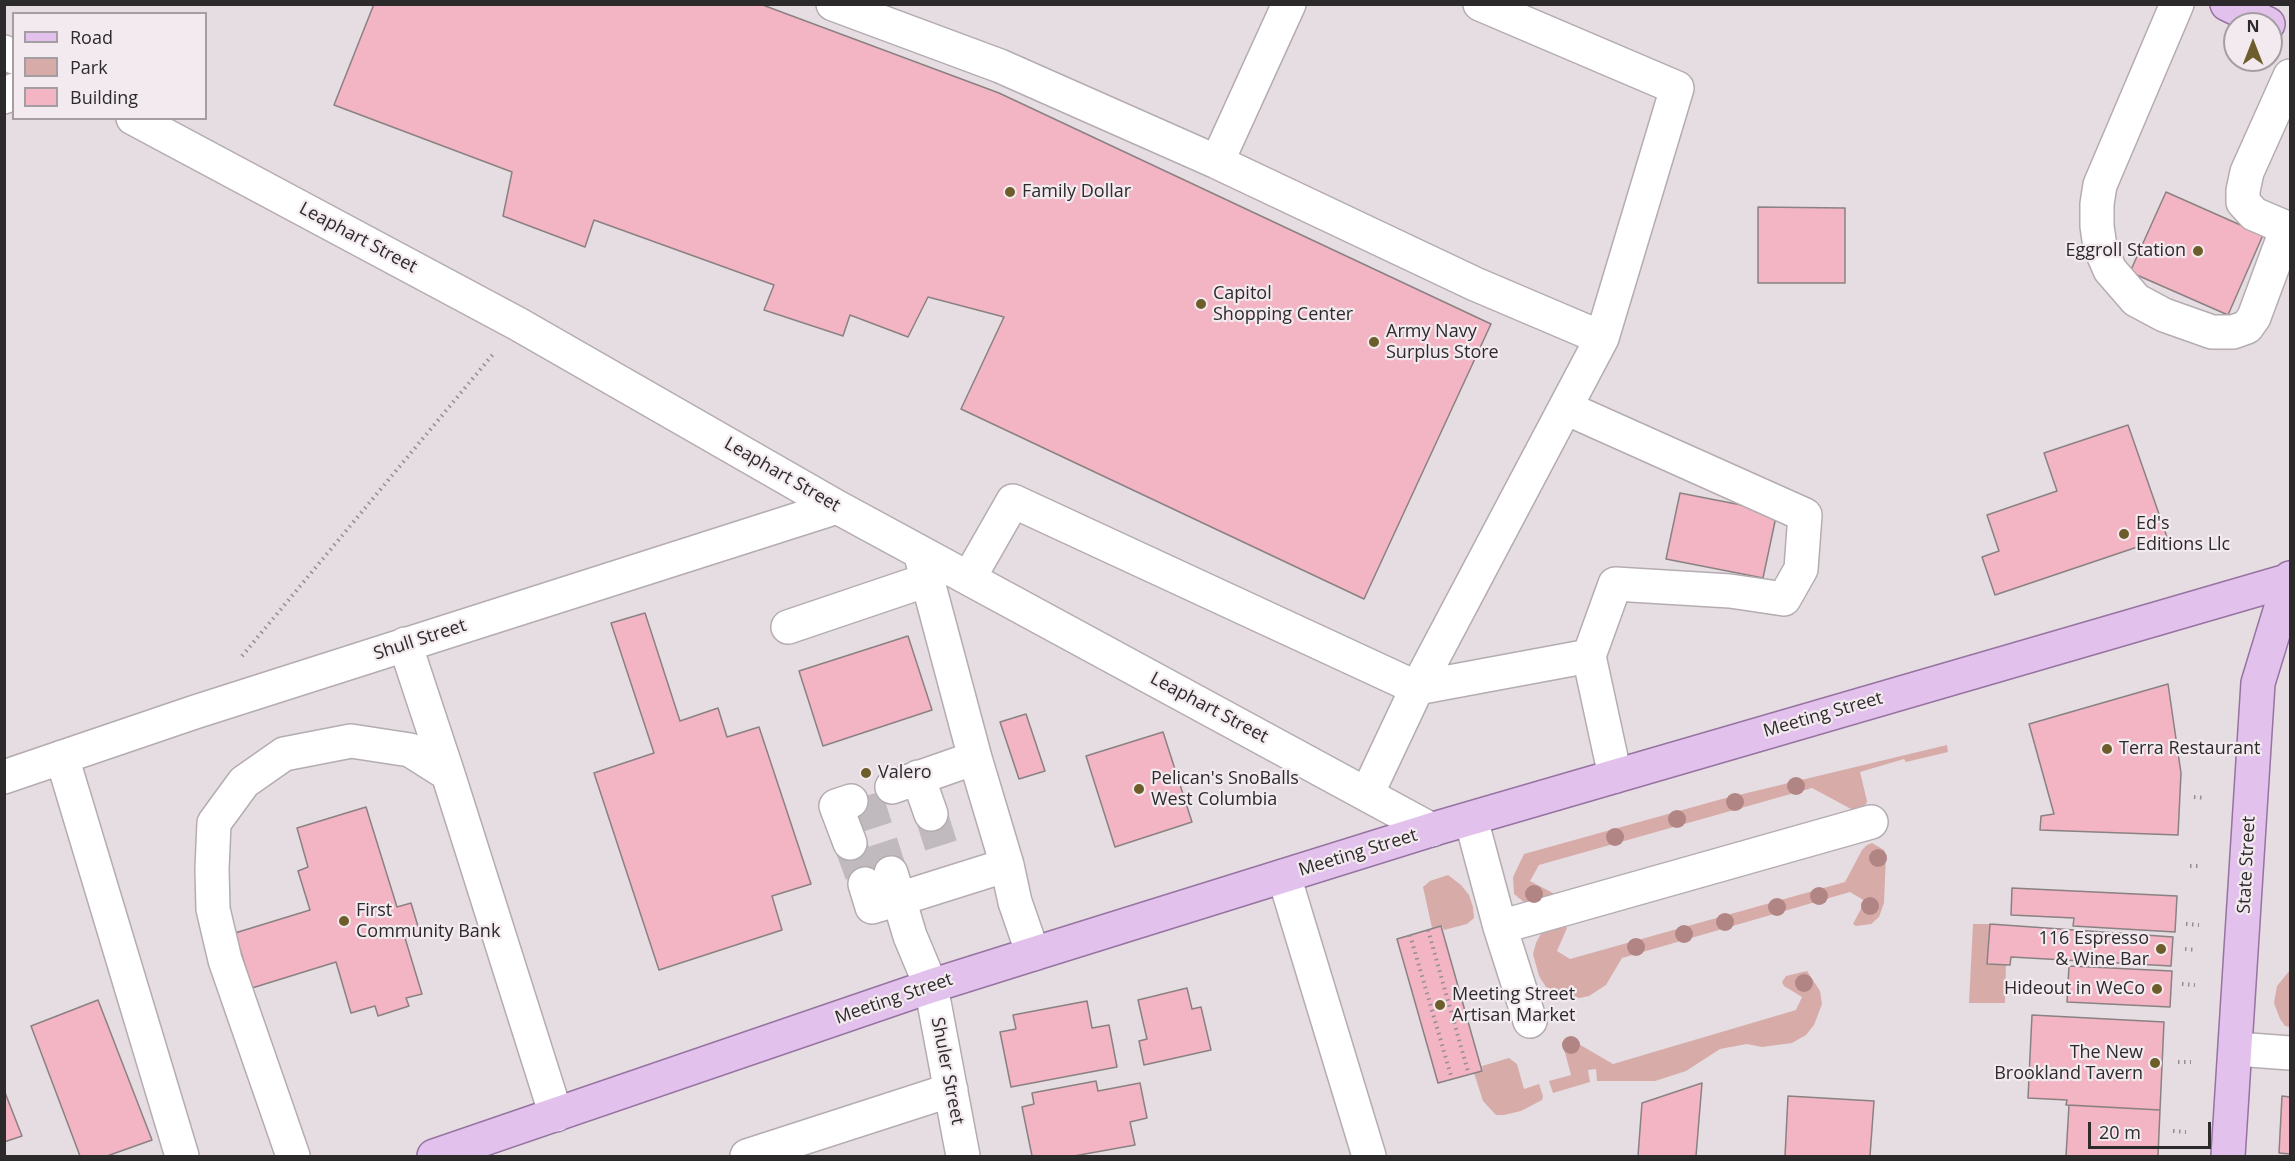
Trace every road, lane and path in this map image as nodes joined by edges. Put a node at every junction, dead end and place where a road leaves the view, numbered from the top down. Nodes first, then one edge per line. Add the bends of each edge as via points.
1 (833, 4) edge
2 (1289, 4) edge
3 (1480, 4) edge
4 (2177, 4) edge
5 (2227, 4) edge
6 (2243, 12) edge
7 (2290, 76) edge
8 (137, 120) edge
9 (1217, 162) junction
10 (2289, 229) edge
11 (518, 324) junction
12 (1602, 338) junction
13 (1566, 408) junction
14 (837, 507) junction
15 (924, 566) junction
16 (969, 578) junction
17 (2290, 580) edge
18 (788, 627) dead end
19 (405, 644) junction
20 (240, 657) dead end
21 (1589, 657) junction
22 (1417, 688) junction
23 (62, 757) junction
24 (975, 758) junction
25 (448, 774) junction
26 (1615, 776) junction
27 (4, 777) edge
28 (1367, 795) junction
29 (2194, 797) dead end
30 (2206, 798) dead end
31 (851, 801) dead end
32 (931, 814) tunnel mouth
33 (1471, 819) junction
34 (1871, 822) dead end
35 (1432, 830) junction
36 (850, 843) tunnel mouth
37 (1007, 864) junction
38 (2190, 866) dead end
39 (2202, 866) dead end
40 (1284, 876) junction
41 (2186, 924) dead end
42 (2199, 925) dead end
43 (1500, 927) junction
44 (1428, 930) dead end
45 (1410, 934) dead end
46 (2184, 949) dead end
47 (2197, 950) dead end
48 (1033, 954) junction
49 (2182, 984) dead end
50 (2195, 985) dead end
51 (931, 986) junction
52 (1530, 1021) dead end
53 (2236, 1049) junction
54 (2290, 1053) edge
55 (2178, 1062) dead end
56 (2191, 1062) dead end
57 (1469, 1075) dead end
58 (1452, 1079) dead end
59 (951, 1090) junction
60 (556, 1115) junction
61 (2173, 1131) dead end
62 (2186, 1132) dead end
63 (182, 1156) edge
64 (293, 1156) edge
65 (434, 1156) edge
66 (747, 1156) edge
67 (963, 1156) edge
68 (1369, 1156) edge
69 (2228, 1156) edge

1 - 9 street via 1000,66
2 - 9 street
3 - 12 street via 1677,88
4 - 10 street via 2100,185 2097,226 2100,247 2110,270 2136,300 2164,315 2212,332 2233,332 2247,327 2254,317
5 - 6 main road
7 - 10 street via 2247,172 2243,191 2243,202 2254,214
8 - 11 street, Leaphart Street
9 - 12 street via 1475,284
11 - 14 street, Leaphart Street
11 - 20 path
12 - 13 street
13 - 21 street via 1805,515 1801,569 1784,599 1730,591 1615,584
13 - 22 street
14 - 15 street, Leaphart Street
14 - 19 street, Shull Street
15 - 16 street, Leaphart Street
15 - 18 street
15 - 24 street
16 - 22 street via 1013,501
16 - 28 street, Leaphart Street
17 - 26 main road, Meeting Street
17 - 53 main road, State Street via 2258,683
19 - 23 street, Shull Street
19 - 25 street
21 - 22 street
21 - 26 street
22 - 28 street
23 - 27 street, Shull Street
23 - 63 street
24 - 32 street via 905,782
24 - 37 street
25 - 60 street
25 - 64 street via 410,750 351,741 284,754 244,782 214,823 213,909 225,960
26 - 33 main road, Meeting Street
28 - 35 street, Leaphart Street
29 - 30 path
31 - 36 street via 836,806
33 - 35 main road, Meeting Street
33 - 43 street
34 - 43 street
35 - 40 main road, Meeting Street
37 - 48 street
37 - 51 street, Shuler Street via 949,870 885,885
38 - 39 path
40 - 48 main road, Meeting Street
40 - 68 street
41 - 42 path
43 - 52 street
44 - 57 path
45 - 58 path
46 - 47 path
48 - 51 main road, Meeting Street
49 - 50 path
51 - 59 street, Shuler Street
51 - 60 main road, Meeting Street
53 - 54 street
53 - 69 main road, State Street
55 - 56 path
59 - 66 street
59 - 67 street, Shuler Street
60 - 65 main road, Meeting Street
61 - 62 path

